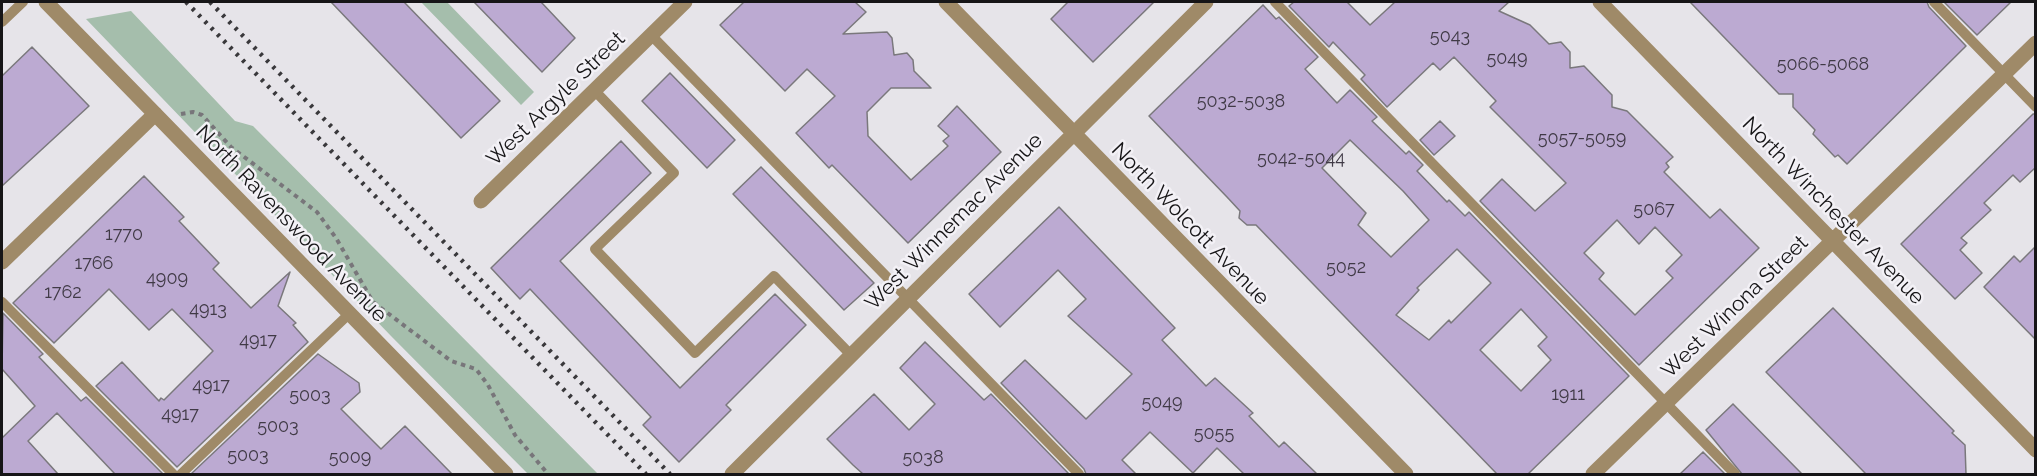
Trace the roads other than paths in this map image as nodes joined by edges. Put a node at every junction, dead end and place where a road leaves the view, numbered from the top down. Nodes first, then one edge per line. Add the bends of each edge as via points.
1 (23, 2) edge
2 (46, 2) edge
3 (686, 2) edge
4 (946, 2) edge
5 (1206, 2) edge
6 (1275, 2) edge
7 (1600, 2) edge
8 (1934, 2) edge
9 (2, 22) edge
10 (651, 35) junction
11 (2036, 43) edge
12 (2004, 74) junction
13 (594, 90) junction
14 (2036, 107) edge
15 (155, 114) junction
16 (1072, 133) junction
17 (481, 201) dead end
18 (1833, 241) junction
19 (2, 262) edge
20 (908, 297) junction
21 (2, 302) edge
22 (349, 314) junction
23 (851, 355) junction
24 (1666, 404) junction
25 (2036, 450) edge
26 (743, 471) edge
27 (173, 474) edge
28 (181, 474) edge
29 (506, 474) edge
30 (1079, 474) edge
31 (1406, 474) edge
32 (1593, 474) edge
33 (1735, 474) edge

1 - 9 lane
2 - 15 street, North Ravenswood Avenue
3 - 10 street, West Argyle Street
4 - 16 street, North Wolcott Avenue
5 - 16 street, West Winnemac Avenue
6 - 24 lane
7 - 18 street, North Winchester Avenue
8 - 12 lane
10 - 13 street, West Argyle Street
10 - 20 lane
11 - 12 street, West Winona Street
12 - 14 lane
12 - 18 street, West Winona Street
13 - 17 street, West Argyle Street
13 - 23 lane via 675,173 595,249 695,353 774,276
15 - 19 street
15 - 22 street, North Ravenswood Avenue
16 - 20 street, West Winnemac Avenue
16 - 31 street, North Wolcott Avenue
18 - 24 street, West Winona Street
18 - 25 street, North Winchester Avenue
20 - 23 street, West Winnemac Avenue
20 - 30 lane
21 - 27 lane
22 - 28 lane
22 - 29 street, North Ravenswood Avenue
23 - 26 street, West Winnemac Avenue
24 - 32 street, West Winona Street
24 - 33 lane

